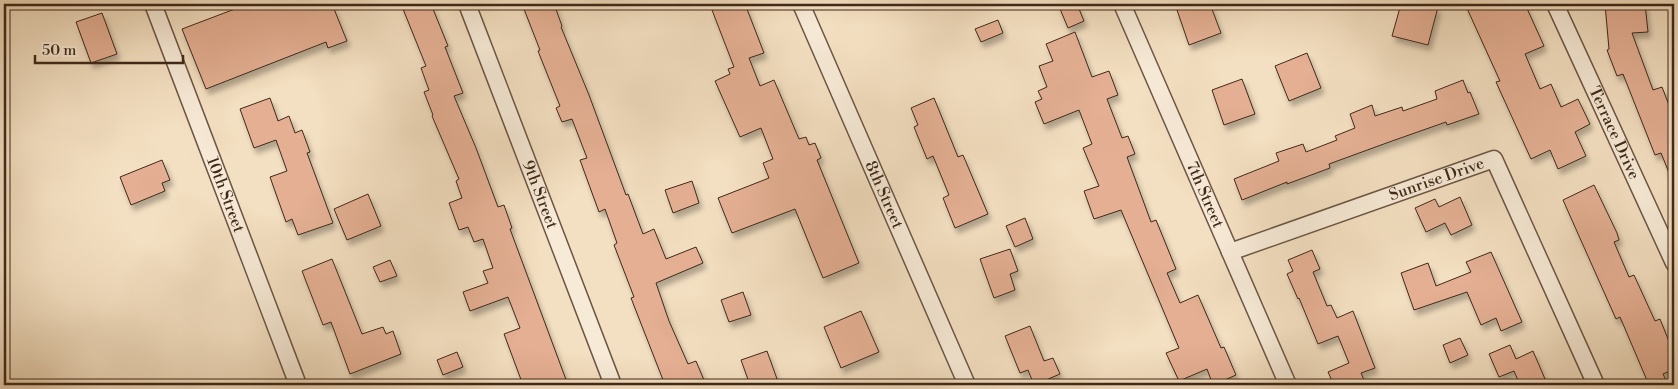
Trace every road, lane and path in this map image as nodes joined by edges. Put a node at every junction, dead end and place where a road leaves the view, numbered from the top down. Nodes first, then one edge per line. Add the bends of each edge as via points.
1 (153, 4) edge
2 (467, 4) edge
3 (801, 4) edge
4 (1122, 4) edge
5 (1555, 4) edge
6 (1230, 252) junction
7 (1674, 263) edge
8 (298, 385) edge
9 (614, 385) edge
10 (967, 385) edge
11 (1288, 385) edge
12 (1596, 385) edge

1 - 8 street, 10th Street
2 - 9 street, 9th Street
3 - 10 street, 8th Street
4 - 6 street, 7th Street
5 - 7 street, Terrace Drive
6 - 11 street, 7th Street
6 - 12 street, Sunrise Drive via 1494,159

